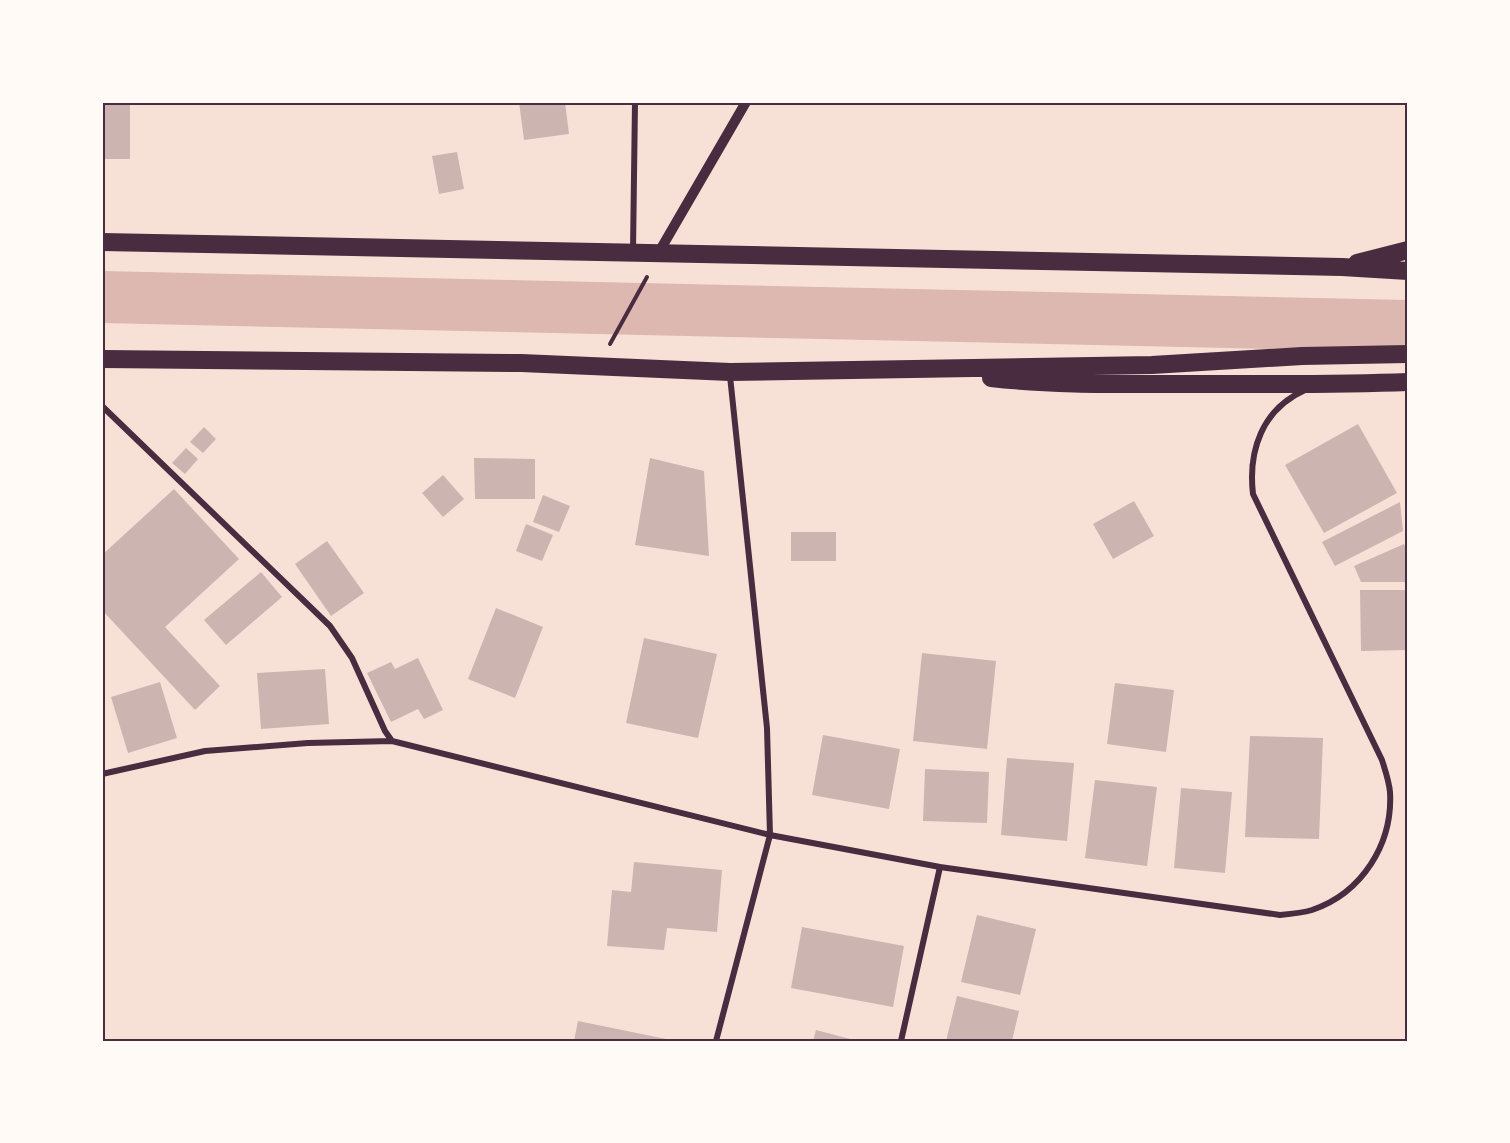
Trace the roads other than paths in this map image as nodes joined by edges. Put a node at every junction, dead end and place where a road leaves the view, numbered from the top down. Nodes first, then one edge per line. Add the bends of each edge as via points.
1 (635, 102) edge
2 (746, 102) edge
3 (102, 242) edge
4 (1408, 250) edge
5 (633, 251) junction
6 (659, 252) junction
7 (1342, 267) junction
8 (1408, 271) edge
9 (1408, 354) edge
10 (102, 359) edge
11 (921, 369) junction
12 (730, 372) junction
13 (1408, 382) edge
14 (1317, 385) junction
15 (102, 406) edge
16 (392, 741) junction
17 (102, 774) edge
18 (770, 836) junction
19 (940, 867) junction
20 (716, 1041) edge
21 (901, 1041) edge

1 - 5 street
2 - 6 street
3 - 5 highway
4 - 7 highway
5 - 6 highway
6 - 7 highway
7 - 8 highway
9 - 11 highway via 1152,365
10 - 12 highway via 521,363
11 - 12 highway
11 - 14 highway via 1023,382
12 - 18 street via 767,728
13 - 14 highway
14 - 19 street via 1287,401 1263,427 1254,448 1253,494 1382,760 1390,790 1389,821 1380,850 1363,877 1339,897 1311,910 1280,915
15 - 16 street via 330,626 352,658
16 - 17 street via 205,751
16 - 18 street
18 - 19 street
18 - 20 street
19 - 21 street

